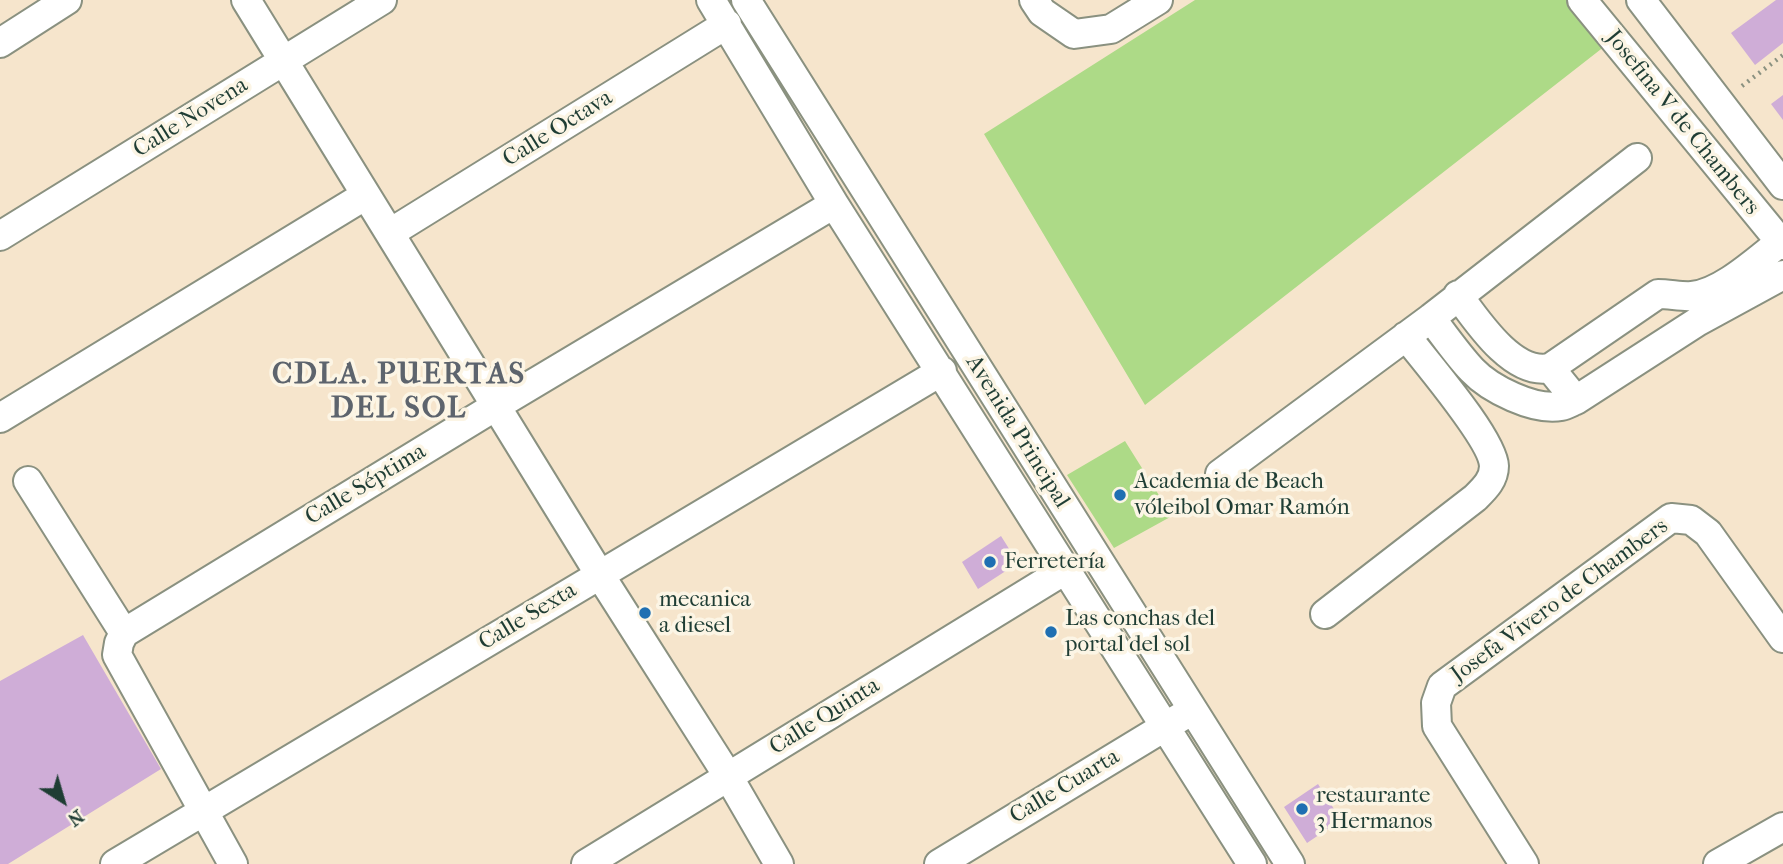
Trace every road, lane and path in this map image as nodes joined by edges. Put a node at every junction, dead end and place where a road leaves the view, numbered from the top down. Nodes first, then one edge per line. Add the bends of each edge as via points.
1 (67, 0) edge
2 (246, 0) edge
3 (382, 0) edge
4 (711, 0) edge
5 (746, 0) edge
6 (1034, 0) edge
7 (1158, 0) edge
8 (1582, 0) edge
9 (1641, 0) edge
10 (727, 24) junction
11 (0, 43) edge
12 (1783, 55) edge
13 (284, 61) junction
14 (1721, 102) junction
15 (1637, 158) dead end
16 (1783, 184) edge
17 (366, 195) junction
18 (834, 204) junction
19 (390, 233) junction
20 (0, 236) edge
21 (1782, 242) edge
22 (1783, 275) edge
23 (1458, 295) junction
24 (1431, 318) junction
25 (1406, 336) junction
26 (1550, 369) junction
27 (942, 371) junction
28 (1576, 400) junction
29 (496, 406) junction
30 (0, 418) edge
31 (1220, 474) dead end
32 (28, 481) dead end
33 (1065, 570) junction
34 (600, 575) junction
35 (1325, 614) dead end
36 (121, 638) junction
37 (1783, 638) edge
38 (1192, 710) junction
39 (1164, 727) junction
40 (728, 776) junction
41 (204, 811) junction
42 (1783, 827) edge
43 (115, 864) edge
44 (233, 864) edge
45 (586, 864) edge
46 (779, 864) edge
47 (939, 864) edge
48 (1252, 864) edge
49 (1290, 864) edge
50 (1524, 864) edge
51 (1718, 864) edge

1 - 11 street
2 - 13 street
3 - 13 street, Calle Novena
4 - 10 street, Avenida Principal
5 - 38 street, Avenida Principal
6 - 7 street via 1042,12 1074,33 1111,29
8 - 21 street, Josefina V de Chambers
9 - 14 street, Josefina V de Chambers
10 - 18 street, Avenida Principal
10 - 19 street, Calle Octava
12 - 14 path
13 - 17 street
13 - 20 street, Calle Novena
14 - 16 street, Josefina V de Chambers
15 - 23 street
17 - 19 street
17 - 30 street
18 - 27 street, Avenida Principal
18 - 29 street, Calle Séptima
19 - 29 street
21 - 26 street via 1704,293 1658,294
22 - 28 street via 1697,322
23 - 24 street
23 - 26 street via 1493,342 1533,368
24 - 25 street
24 - 28 street via 1473,371 1498,389 1540,405 1560,406
25 - 31 street
25 - 35 street via 1485,442 1494,465 1492,476 1475,498
26 - 28 street
27 - 33 street, Avenida Principal
27 - 34 street, Calle Sexta
29 - 34 street
29 - 36 street, Calle Séptima
32 - 36 street
33 - 39 street, Avenida Principal
33 - 40 street, Calle Quinta
34 - 40 street
34 - 41 street, Calle Sexta
36 - 41 street via 117,655
37 - 50 street, Josefa Vivero de Chambers via 1708,533 1692,520 1671,519 1443,685 1436,703 1437,726
38 - 39 street, Calle Cuarta
38 - 49 street, Avenida Principal
39 - 47 street, Calle Cuarta
39 - 48 street, Avenida Principal
40 - 45 street, Calle Quinta
40 - 46 street
41 - 43 street, Calle Sexta
41 - 44 street
42 - 51 street

